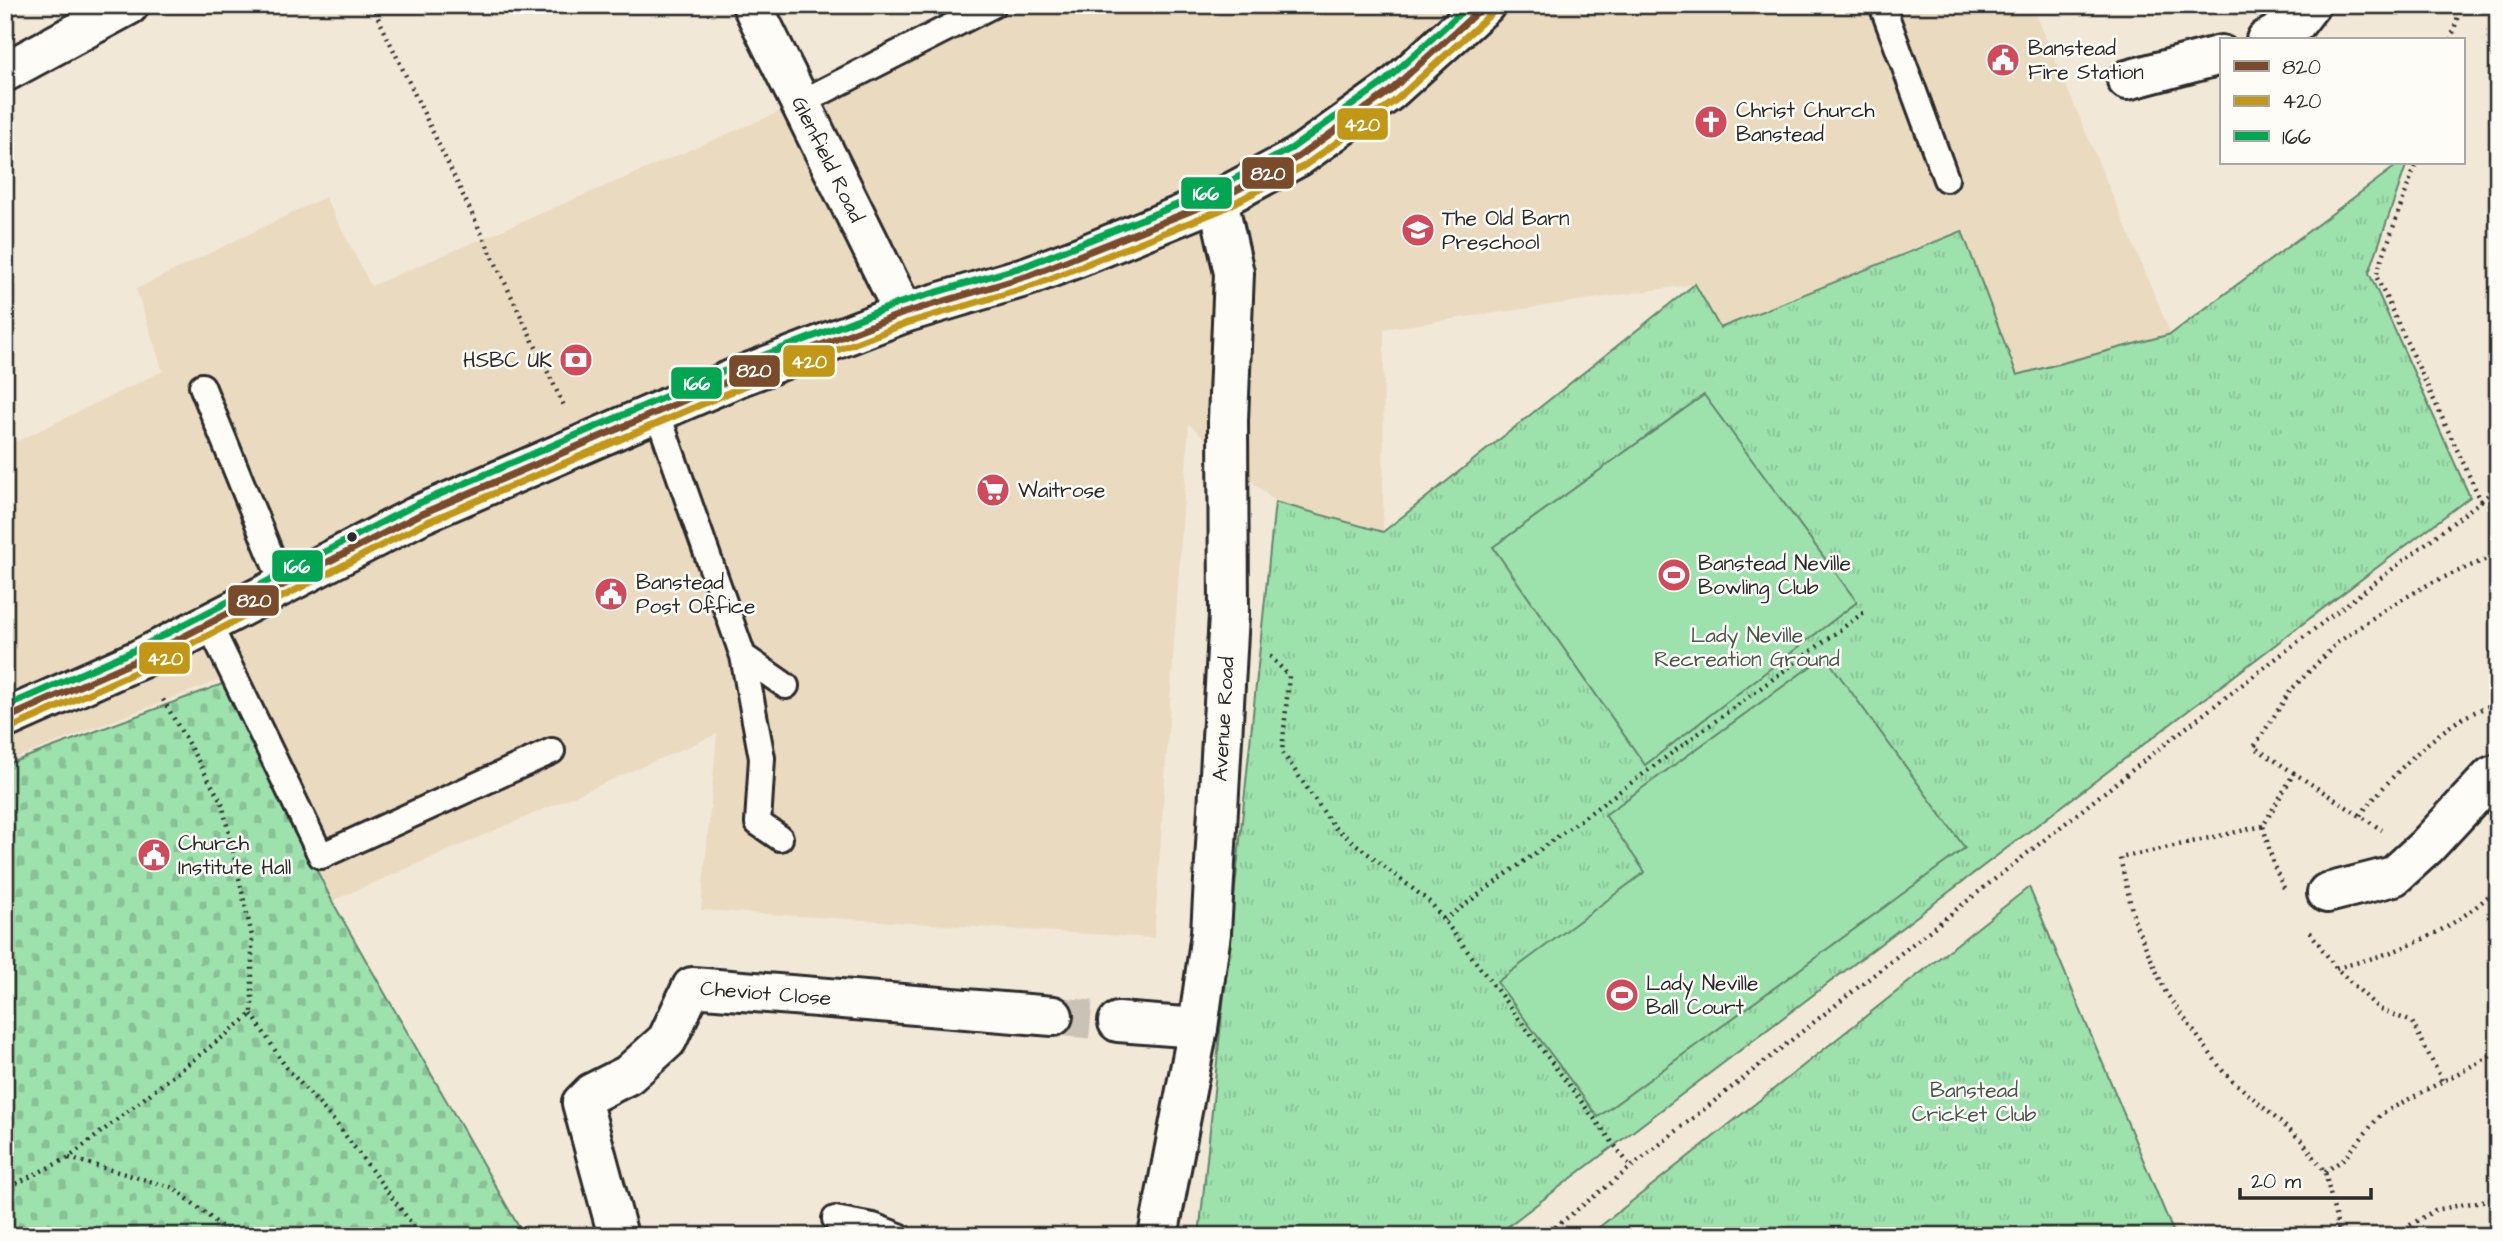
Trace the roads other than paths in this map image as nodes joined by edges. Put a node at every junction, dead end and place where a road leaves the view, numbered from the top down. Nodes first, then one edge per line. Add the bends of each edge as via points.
1 (129, 5) edge
2 (752, 5) edge
3 (993, 5) edge
4 (1485, 5) edge
5 (1882, 5) edge
6 (2310, 5) edge
7 (2270, 38) edge
8 (2220, 55) edge
9 (5, 72) edge
10 (2127, 80) dead end
11 (800, 103) junction
12 (1946, 179) dead end
13 (1218, 200) junction
14 (904, 313) junction
15 (202, 386) dead end
16 (657, 412) junction
17 (283, 585) junction
18 (209, 624) junction
19 (743, 656) junction
20 (786, 686) dead end
21 (5, 719) edge
22 (552, 751) dead end
23 (2498, 774) edge
24 (780, 838) dead end
25 (2327, 893) dead end
26 (1054, 1016) tunnel mouth
27 (1118, 1021) tunnel mouth
28 (1198, 1028) junction
29 (835, 1219) dead end
30 (617, 1232) dead end
31 (899, 1236) edge
32 (1158, 1236) edge

1 - 9 street
2 - 11 street, Glenfield Road
3 - 11 lane
4 - 13 street via 1390,91 1298,157
5 - 12 lane
6 - 7 street via 2297,23
8 - 10 street
11 - 14 street, Glenfield Road
13 - 14 street via 1028,276
13 - 28 street, Avenue Road via 1234,273 1228,420 1229,615 1211,933
14 - 16 street
15 - 17 lane
16 - 17 street via 421,514
16 - 19 lane
17 - 18 street
18 - 21 street
18 - 22 lane via 321,856
19 - 20 lane
19 - 24 lane via 762,758 758,823
23 - 25 street via 2394,876
26 - 30 street, Cheviot Close via 692,987 667,1040 628,1075 582,1103
27 - 28 street
28 - 32 street, Avenue Road
29 - 31 lane

